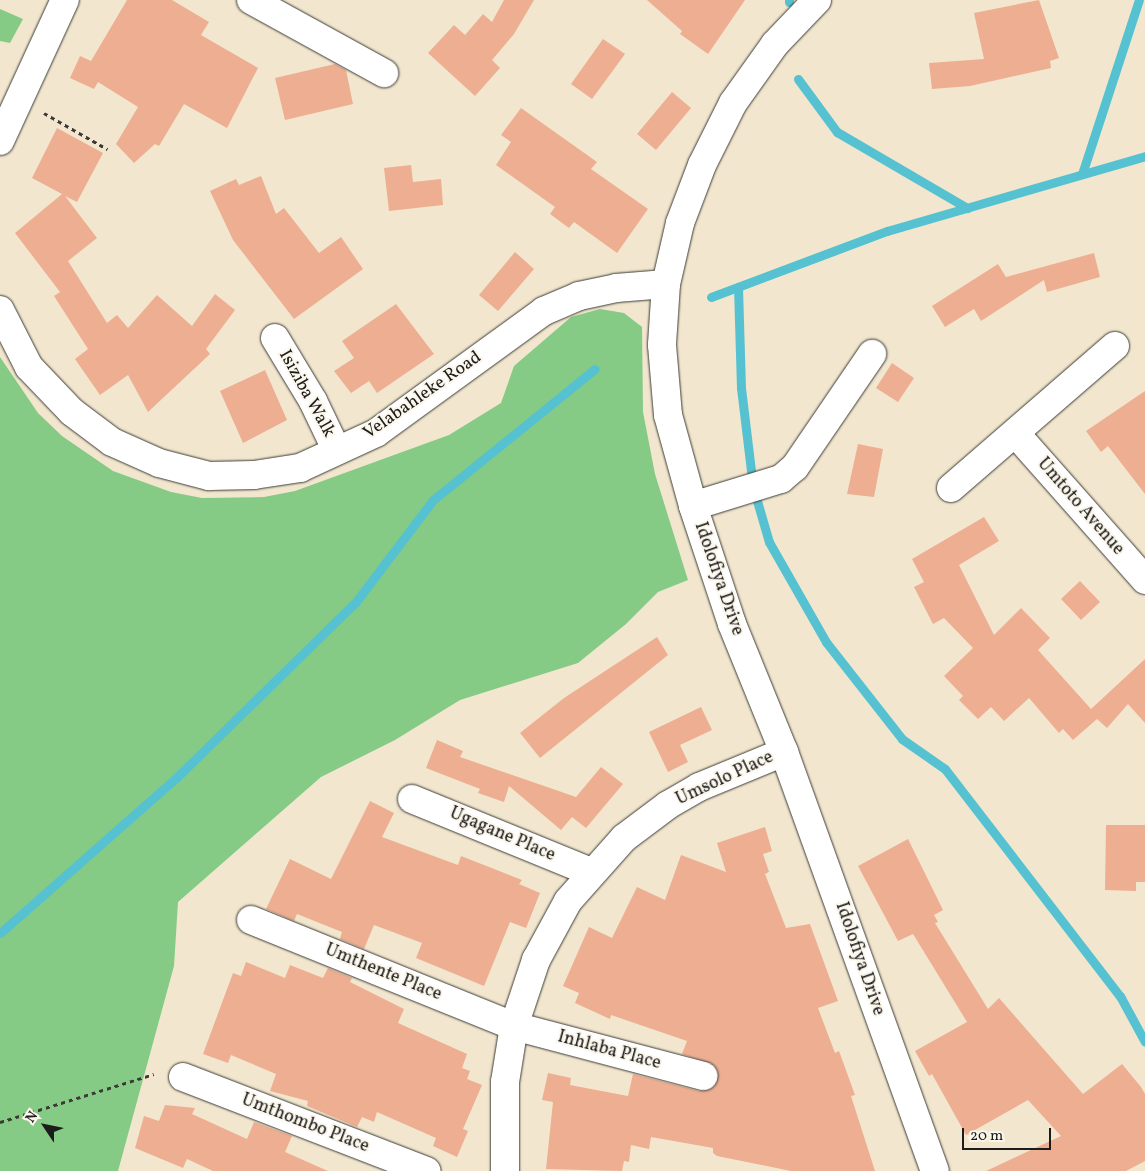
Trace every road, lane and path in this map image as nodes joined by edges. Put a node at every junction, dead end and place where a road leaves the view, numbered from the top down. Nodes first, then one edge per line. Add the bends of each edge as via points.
1 (65, 0) edge
2 (251, 0) edge
3 (817, 0) edge
4 (279, 6) edge
5 (384, 72) dead end
6 (19, 99) junction
7 (0, 141) edge
8 (107, 149) dead end
9 (666, 284) junction
10 (0, 310) edge
11 (275, 338) dead end
12 (1115, 346) dead end
13 (872, 354) dead end
14 (1016, 434) junction
15 (337, 451) junction
16 (951, 488) dead end
17 (693, 506) junction
18 (1143, 575) edge
19 (784, 752) junction
20 (412, 799) dead end
21 (591, 872) junction
22 (251, 920) dead end
23 (514, 1026) junction
24 (703, 1076) dead end
25 (186, 1079) joint
26 (0, 1122) edge
27 (428, 1171) edge
28 (505, 1171) edge
29 (934, 1171) edge

1 - 6 street
2 - 4 street
3 - 9 street, Idolofiya Drive via 775,44 733,103 702,165 680,223
4 - 5 street
6 - 7 street
6 - 8 path
9 - 15 street, Velabahleke Road via 616,288 579,296 544,312 376,433
9 - 17 street, Idolofiya Drive via 662,345 668,415
10 - 15 street, Velabahleke Road via 29,366 72,412 112,442 159,463 209,476 254,475 300,468
11 - 15 street, Isiziba Walk via 313,401
12 - 14 street
13 - 17 street via 795,467 781,479
14 - 16 street
14 - 18 street, Umtoto Avenue
17 - 19 street, Idolofiya Drive via 732,624
19 - 21 street, Umsolo Place via 699,788 668,805 624,838
19 - 29 street, Idolofiya Drive
20 - 21 street, Ugagane Place
21 - 23 street, Umsolo Place via 552,927 522,995
22 - 23 street, Umthente Place
23 - 24 street, Inhlaba Place
23 - 28 street, Umsolo Place via 505,1082
25 - 26 path via 162,1074 143,1075
25 - 27 street, Umthombo Place

